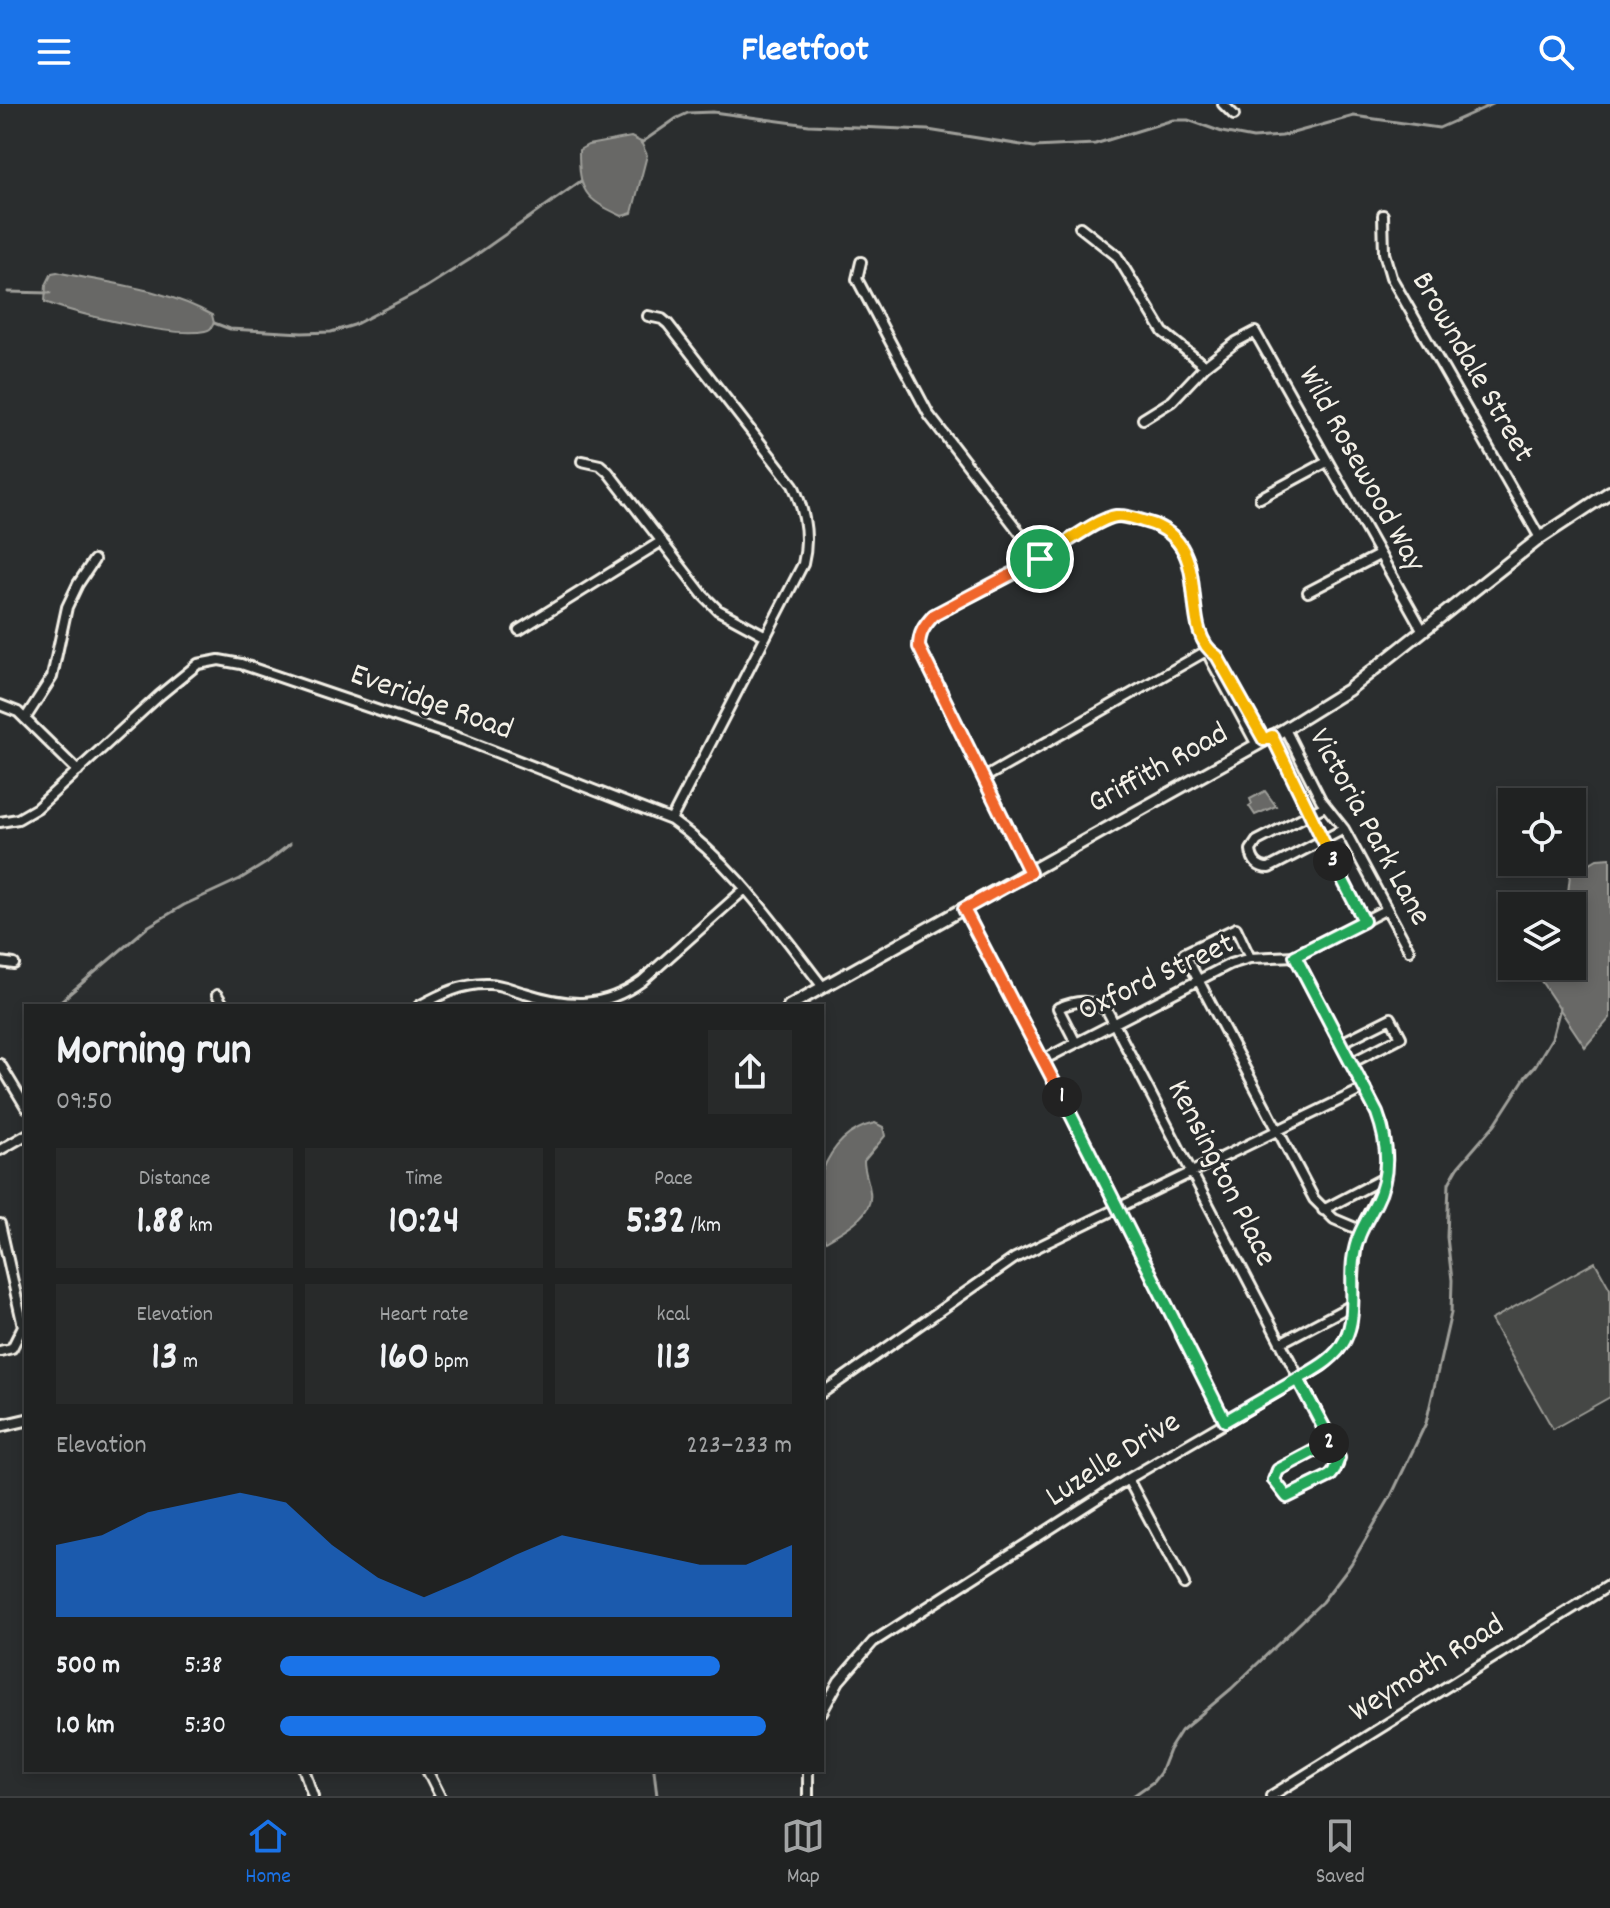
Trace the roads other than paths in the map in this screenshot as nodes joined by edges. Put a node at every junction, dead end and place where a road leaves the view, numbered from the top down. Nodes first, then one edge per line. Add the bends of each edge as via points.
1 (1223, 104) edge
2 (1234, 115) dead end
3 (1383, 215) dead end
4 (1080, 227) dead end
5 (861, 262) dead end
6 (648, 316) dead end
7 (1205, 366) junction
8 (1143, 419) dead end
9 (582, 461) dead end
10 (1327, 462) junction
11 (1610, 492) edge
12 (1260, 498) dead end
13 (1540, 538) junction
14 (662, 541) junction
15 (1379, 555) junction
16 (1040, 559) junction
17 (94, 560) dead end
18 (1308, 592) dead end
19 (519, 630) dead end
20 (1423, 631) junction
21 (766, 636) junction
22 (1208, 650) junction
23 (0, 705) edge
24 (25, 719) junction
25 (1285, 729) junction
26 (1265, 741) junction
27 (78, 771) junction
28 (984, 778) junction
29 (1325, 806) junction
30 (1312, 813) junction
31 (671, 820) junction
32 (0, 822) edge
33 (1344, 829) junction
34 (1322, 840) junction
35 (1030, 873) junction
36 (745, 889) junction
37 (964, 909) junction
38 (1387, 909) junction
39 (1364, 921) junction
40 (1409, 950) dead end
41 (1295, 956) junction
42 (1250, 958) junction
43 (0, 962) edge
44 (14, 964) dead end
45 (1197, 980) junction
46 (823, 987) junction
47 (217, 995) dead end
48 (223, 1004) edge
49 (423, 1004) edge
50 (561, 1004) edge
51 (561, 1004) edge
52 (793, 1004) edge
53 (1113, 1023) junction
54 (1076, 1043) junction
55 (1341, 1043) junction
56 (1043, 1060) junction
57 (1351, 1063) junction
58 (0, 1064) edge
59 (1365, 1088) junction
60 (24, 1104) edge
61 (1276, 1131) junction
62 (24, 1136) edge
63 (0, 1150) edge
64 (1192, 1171) junction
65 (1384, 1178) junction
66 (1118, 1208) junction
67 (1323, 1210) junction
68 (0, 1224) edge
69 (1360, 1230) junction
70 (1352, 1305) junction
71 (1280, 1343) junction
72 (0, 1351) edge
73 (1298, 1379) junction
74 (824, 1392) edge
75 (24, 1420) edge
76 (1225, 1421) junction
77 (0, 1426) edge
78 (1332, 1442) junction
79 (1128, 1479) junction
80 (1184, 1584) dead end
81 (1610, 1585) edge
82 (824, 1708) edge
83 (305, 1772) edge
84 (428, 1772) edge
85 (808, 1772) edge
86 (313, 1796) edge
87 (440, 1796) edge
88 (808, 1796) edge
89 (1271, 1796) edge

1 - 2 street
3 - 13 street, Browndale Street via 1391,277
4 - 7 street via 1117,256 1163,332
5 - 16 street via 857,279 929,415
6 - 21 street via 668,324 800,500 805,554
7 - 8 street via 1172,401
7 - 10 street, Wild Rosewood Way via 1255,332
9 - 14 street via 608,472
10 - 12 street
10 - 15 street, Wild Rosewood Way
11 - 13 street, Griffith Road
13 - 20 street, Griffith Road
14 - 19 street
14 - 21 street via 718,610
15 - 18 street
15 - 20 street, Wild Rosewood Way
16 - 22 street, Victoria Park Lane via 1115,516 1154,524 1172,535 1190,564 1198,627
16 - 28 street, Victoria Park Lane via 934,615 919,637 919,647
17 - 24 street via 67,607 52,677
20 - 25 street, Griffith Road via 1348,690
21 - 31 street
22 - 26 street, Victoria Park Lane
22 - 28 street
23 - 24 street
24 - 27 street
25 - 26 street, Griffith Road
25 - 29 street, Victoria Park Lane
26 - 30 street, Victoria Park Lane
26 - 35 street, Griffith Road
27 - 31 street, Everidge Road via 198,664 219,660 462,739
27 - 32 street, Everidge Road via 37,808
28 - 35 street
29 - 30 street
29 - 33 street, Victoria Park Lane
30 - 34 street, Victoria Park Lane
30 - 34 street via 1257,841 1252,855 1258,866 1269,868
31 - 36 street, Everidge Road via 724,863
33 - 34 street
33 - 38 street, Victoria Park Lane
34 - 39 street, Victoria Park Lane
35 - 37 street, Griffith Road
36 - 46 street, Everidge Road
36 - 51 street via 626,993
37 - 46 street, Griffith Road
37 - 56 street
38 - 39 street
38 - 40 street, Victoria Park Lane
39 - 41 street
41 - 42 street, Oxford Street
41 - 55 street, Luzelle Drive
42 - 45 street, Oxford Street
42 - 45 street via 1236,928 1184,953
43 - 44 street
45 - 53 street, Oxford Street
45 - 61 street
46 - 52 street, Griffith Road
47 - 48 street
49 - 50 street via 469,984 492,983
53 - 54 street, Oxford Street
53 - 54 street, Kensington Place via 1101,1007 1086,1002 1075,1000 1058,1008
53 - 64 street, Kensington Place
54 - 56 street, Oxford Street
55 - 57 street, Luzelle Drive
55 - 57 street via 1391,1018 1401,1037
56 - 66 street
57 - 59 street, Luzelle Drive
58 - 60 street
59 - 61 street
59 - 65 street, Luzelle Drive via 1383,1128
61 - 64 street
61 - 67 street
62 - 63 street
64 - 66 street
64 - 71 street, Kensington Place
65 - 67 street
65 - 69 street, Luzelle Drive
66 - 74 street via 1015,1258
66 - 76 street
67 - 69 street
68 - 72 street via 23,1326 12,1348
69 - 70 street, Luzelle Drive
70 - 71 street
70 - 73 street, Luzelle Drive via 1351,1325 1339,1350
71 - 73 street, Kensington Place
73 - 76 street, Luzelle Drive
73 - 78 street, Kensington Place
75 - 77 street
76 - 79 street, Luzelle Drive
78 - 78 street via 1278,1470 1274,1480 1287,1497 1334,1471 1339,1458
79 - 80 street
79 - 82 street, Luzelle Drive via 873,1642 839,1681
81 - 89 street, Weymoth Road
83 - 86 street
84 - 87 street
85 - 88 street

